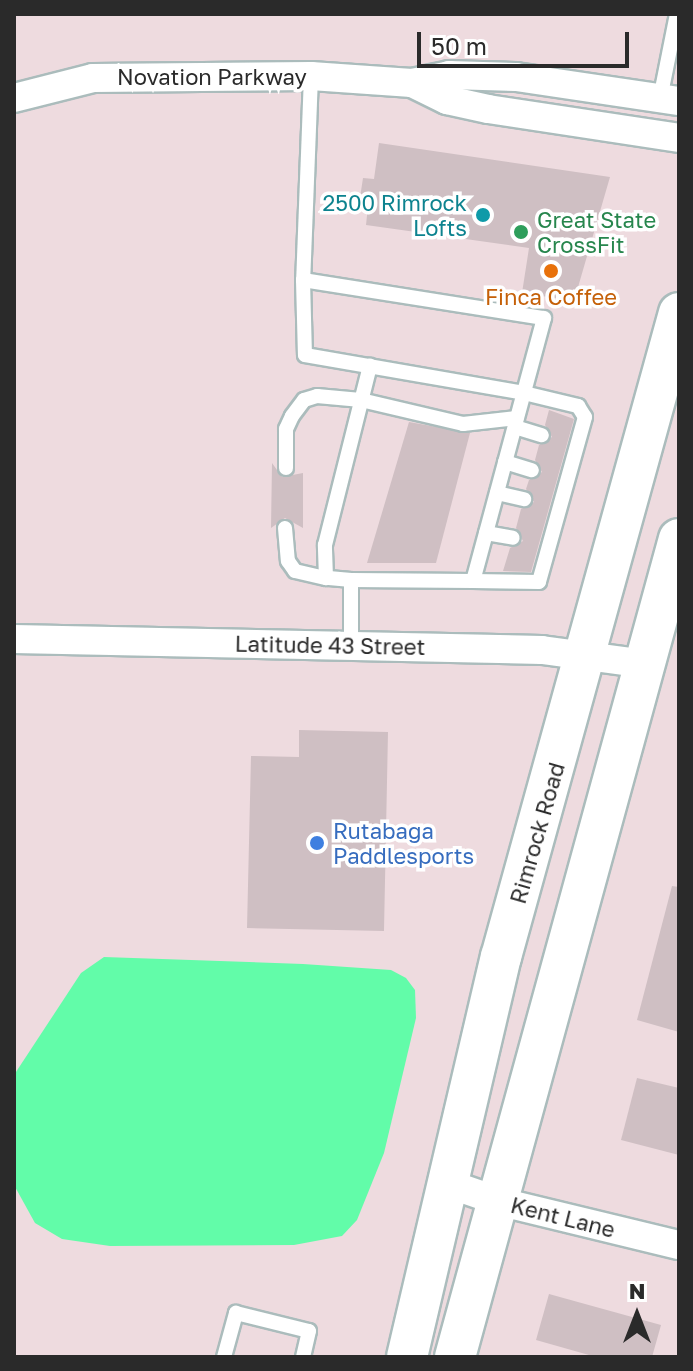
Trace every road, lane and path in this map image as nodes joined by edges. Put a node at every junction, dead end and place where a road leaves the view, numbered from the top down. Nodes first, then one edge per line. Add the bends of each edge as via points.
1 (677, 14) edge
2 (311, 76) junction
3 (412, 83) junction
4 (14, 97) edge
5 (669, 100) edge
6 (679, 138) edge
7 (303, 280) junction
8 (679, 313) edge
9 (370, 366) junction
10 (524, 393) junction
11 (361, 400) junction
12 (516, 422) junction
13 (542, 435) dead end
14 (505, 462) junction
15 (286, 468) dead end
16 (532, 470) dead end
17 (497, 493) junction
18 (524, 499) dead end
19 (285, 528) dead end
20 (486, 533) junction
21 (513, 538) dead end
22 (679, 539) edge
23 (326, 578) junction
24 (351, 580) junction
25 (473, 581) junction
26 (14, 639) edge
27 (351, 645) junction
28 (588, 654) junction
29 (645, 664) junction
30 (449, 1184) junction
31 (501, 1202) junction
32 (679, 1245) edge
33 (224, 1357) edge
34 (303, 1357) edge
35 (407, 1357) edge
36 (455, 1357) edge

1 - 5 lane
2 - 3 street, Novation Parkway
2 - 4 street, Novation Parkway via 93,78
2 - 7 lane
3 - 5 street, Novation Parkway via 449,75 516,77
3 - 6 street, Novation Parkway via 447,100 488,109
7 - 9 lane via 305,355
7 - 10 lane via 544,318
8 - 28 main road, Rimrock Road
9 - 10 lane
9 - 11 lane
10 - 12 lane
10 - 25 lane via 578,406 585,417 539,582
11 - 12 lane via 463,424
11 - 15 lane via 304,400 286,429
11 - 23 lane via 325,545
12 - 13 lane
12 - 14 lane
14 - 16 lane
14 - 17 lane
17 - 18 lane
17 - 20 lane
19 - 23 lane via 288,561 295,571
20 - 21 lane
20 - 25 lane
22 - 29 main road
23 - 24 lane
24 - 25 lane
24 - 27 lane
26 - 27 street, Latitude 43 Street
27 - 28 street, Latitude 43 Street
28 - 29 street, Latitude 43 Street
28 - 30 main road, Rimrock Road via 501,957
29 - 31 main road
30 - 31 street, Kent Lane
30 - 35 main road, Rimrock Road
31 - 32 street, Kent Lane
31 - 36 main road
33 - 34 lane via 236,1313 309,1331

